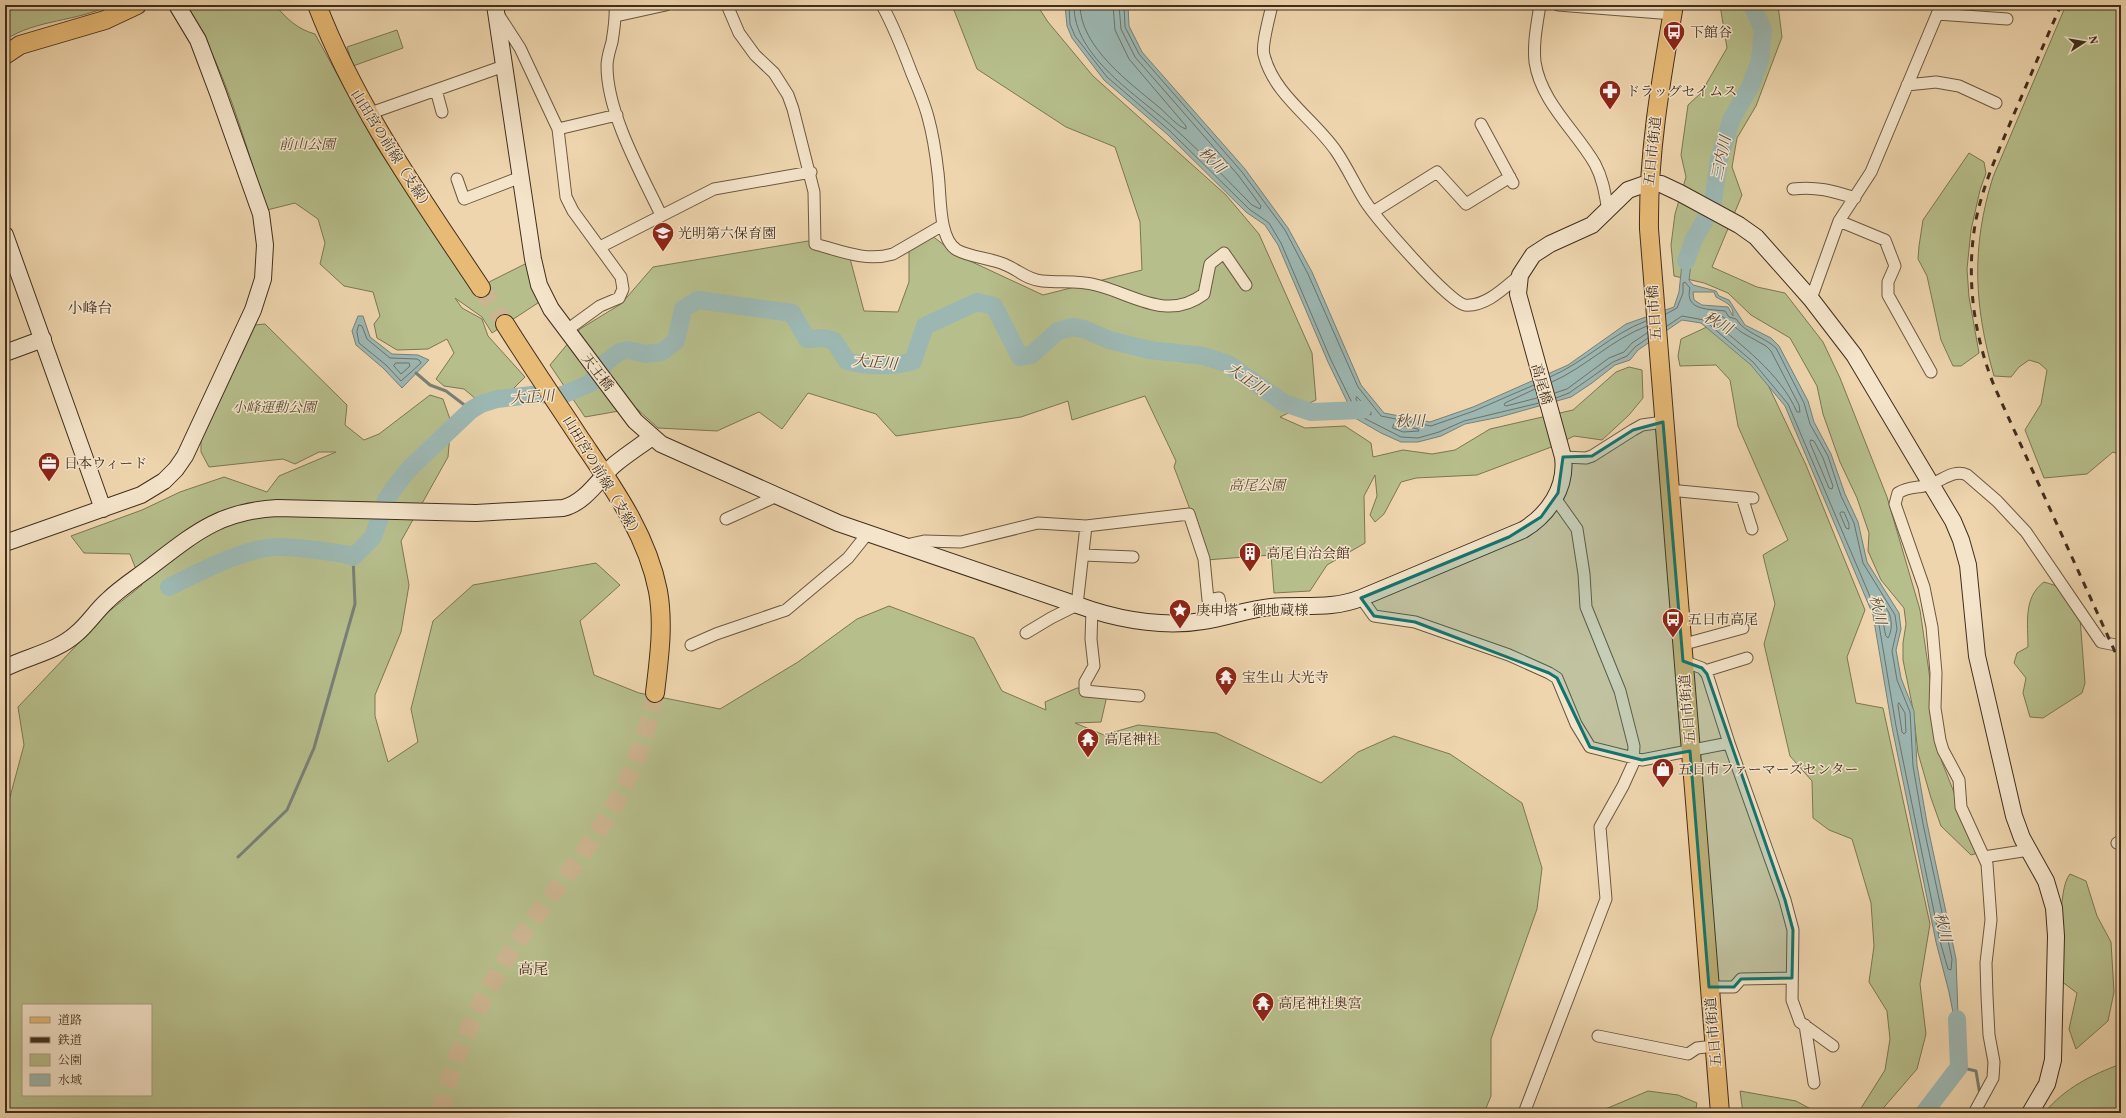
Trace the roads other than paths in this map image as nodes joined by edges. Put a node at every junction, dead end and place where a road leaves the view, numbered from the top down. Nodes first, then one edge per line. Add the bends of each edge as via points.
1 (137, 5) edge
2 (177, 5) edge
3 (318, 5) edge
4 (666, 5) edge
5 (727, 5) edge
6 (882, 5) edge
7 (1272, 5) edge
8 (1540, 5) edge
9 (1558, 5) edge
10 (494, 7) edge
11 (1673, 9) edge
12 (1939, 9) edge
13 (616, 10) edge
14 (2007, 19) dead end
15 (520, 48) junction
16 (5, 54) edge
17 (503, 59) junction
18 (1907, 85) junction
19 (436, 90) junction
20 (1996, 103) dead end
21 (442, 112) dead end
22 (368, 114) junction
23 (616, 115) junction
24 (1482, 124) dead end
25 (558, 129) junction
26 (811, 172) junction
27 (521, 177) junction
28 (457, 179) dead end
29 (1648, 182) junction
30 (1793, 189) dead end
31 (1855, 198) junction
32 (1608, 211) junction
33 (1373, 212) junction
34 (661, 215) junction
35 (1839, 221) junction
36 (943, 225) junction
37 (5, 235) edge
38 (600, 247) junction
39 (1650, 250) joint
40 (1520, 275) junction
41 (1246, 285) dead end
42 (481, 288) tunnel mouth
43 (1811, 299) junction
44 (505, 324) tunnel mouth
45 (571, 336) junction
46 (43, 339) junction
47 (5, 353) edge
48 (1931, 372) dead end
49 (1659, 376) joint
50 (1663, 422) junction
51 (652, 437) junction
52 (1563, 457) junction
53 (605, 474) junction
54 (1932, 484) junction
55 (1669, 490) junction
56 (777, 496) junction
57 (1742, 497) junction
58 (1555, 498) junction
59 (1753, 498) dead end
60 (103, 509) junction
61 (726, 519) dead end
62 (1086, 526) junction
63 (1752, 529) dead end
64 (868, 533) junction
65 (5, 543) edge
66 (904, 546) junction
67 (1083, 555) junction
68 (1134, 557) dead end
69 (1361, 598) junction
70 (1077, 605) junction
71 (1092, 610) junction
72 (1223, 617) junction
73 (1743, 628) dead end
74 (1026, 633) dead end
75 (691, 645) dead end
76 (2121, 646) edge
77 (1682, 653) junction
78 (1747, 658) dead end
79 (5, 668) edge
80 (1705, 671) junction
81 (655, 693) tunnel mouth
82 (1139, 696) dead end
83 (1729, 743) junction
84 (1690, 751) junction
85 (1634, 758) junction
86 (2029, 850) junction
87 (1984, 857) junction
88 (1792, 978) junction
89 (1709, 987) junction
90 (1805, 1025) junction
91 (1598, 1036) dead end
92 (1714, 1046) junction
93 (1833, 1046) dead end
94 (1814, 1083) dead end
95 (1524, 1113) edge
96 (1720, 1113) edge
97 (1974, 1113) edge
98 (2030, 1113) edge

1 - 16 main road via 105,20 20,44
2 - 60 street via 198,40 261,214 265,245 263,279 253,310 185,456 176,469 141,495
3 - 22 main road, 山田宮の前線（支線） via 343,68
4 - 13 street
5 - 26 street via 739,33 755,55 774,73 788,95
6 - 36 street via 893,25 928,115 938,173
7 - 33 street via 1263,54 1270,72 1279,86 1336,151
8 - 32 street via 1534,44 1535,63 1540,79 1547,95 1595,164 1602,180
9 - 11 street
10 - 15 street
10 - 17 street, 天王橋
11 - 29 main road, 五日市街道 via 1654,123
12 - 14 street
12 - 18 street
13 - 23 street via 607,65
15 - 17 street via 512,47
15 - 25 street
17 - 19 street
17 - 27 street, 天王橋
18 - 20 street via 1936,82 1959,86
18 - 31 street via 1871,172
19 - 21 street
19 - 22 street
22 - 42 main road, 山田宮の前線（支線）
23 - 25 street
23 - 34 street
24 - 33 street via 1511,180 1466,204 1437,172
25 - 38 street via 566,197 573,211
26 - 34 street via 714,189
26 - 36 street via 815,244 876,258 893,254
27 - 28 street via 464,200
27 - 45 street, 天王橋 via 539,285 548,304
29 - 32 street via 1628,190
29 - 39 main road, 五日市街道
29 - 43 street via 1661,184 1695,201 1764,244
30 - 31 street via 1823,188
31 - 35 street
32 - 40 street via 1587,228 1539,251
33 - 40 street via 1413,258 1460,303 1478,304 1497,294
34 - 38 street
35 - 43 street
35 - 48 street via 1884,240 1895,266 1888,282 1888,295
36 - 41 street via 949,244 957,250 1006,264 1031,279 1078,281 1098,285 1146,304 1164,306 1193,302 1204,294 1210,264 1224,253
37 - 46 street
38 - 45 street via 621,277 623,289 619,298 600,306
39 - 49 main road, 五日市橋
40 - 52 street, 高尾橋 via 1518,294
43 - 54 street via 1854,355
44 - 53 main road, 山田宮の前線（支線）
45 - 51 street, 天王橋 via 621,403
46 - 47 street
46 - 60 street
49 - 50 main road, 五日市街道
50 - 52 street via 1633,430 1592,456
50 - 55 main road, 五日市街道
51 - 53 street
51 - 56 street, 天王橋 via 671,449
52 - 58 street, 高尾橋 via 1562,476
53 - 79 street via 581,498 563,508 476,513 277,508 258,509 227,516 197,531 109,599 85,626 67,641
53 - 81 main road, 山田宮の前線（支線） via 636,527 650,559 654,576 661,635
54 - 76 street via 1950,475 1962,473 1973,480 2008,512 2034,541 2101,642
54 - 86 street via 1956,525 1967,559 1977,656 2014,816
54 - 87 street via 1906,488 1898,492 1895,504 1924,587 1929,613 1936,673 1935,708 1940,740 1959,780 1962,807
55 - 57 street
55 - 77 main road, 五日市街道
56 - 61 street
56 - 64 street, 天王橋 via 838,523
57 - 59 street
57 - 63 street
58 - 69 street, 天王橋 via 1538,520 1517,533
58 - 85 street via 1577,529 1586,606 1620,691 1634,746
60 - 65 street
62 - 66 street via 1038,523 961,542 924,541
62 - 67 street
62 - 72 street via 1189,514 1204,560 1208,600 1220,598
64 - 66 street, 天王橋
64 - 75 street via 848,558 786,610
66 - 70 street, 天王橋
67 - 68 street
67 - 70 street
69 - 72 street, 天王橋 via 1328,606 1273,607
69 - 85 street via 1374,616 1416,622 1509,655 1549,673 1557,678 1576,724 1590,747
70 - 71 street, 天王橋
70 - 74 street
71 - 72 street, 天王橋 via 1121,618 1178,623 1202,622
71 - 82 street via 1091,639 1094,666 1085,682 1085,691
73 - 77 street
77 - 80 street
77 - 84 main road, 五日市街道
78 - 80 street
80 - 83 street
83 - 84 street
83 - 88 street via 1785,900 1793,930
84 - 85 street via 1642,760
84 - 89 main road, 五日市街道
85 - 95 street via 1623,786 1600,827 1605,883 1604,905
86 - 87 street
86 - 98 street via 2049,890 2054,908 2056,936 2053,1060 2047,1084
87 - 97 street via 1987,864 1990,920 1986,963 1987,996 1994,1072
88 - 89 street via 1741,979 1734,987
88 - 90 street via 1792,1000 1800,1022
89 - 92 main road, 五日市街道
90 - 93 street
90 - 94 street
91 - 92 street via 1688,1054 1697,1048
92 - 96 main road, 五日市街道

